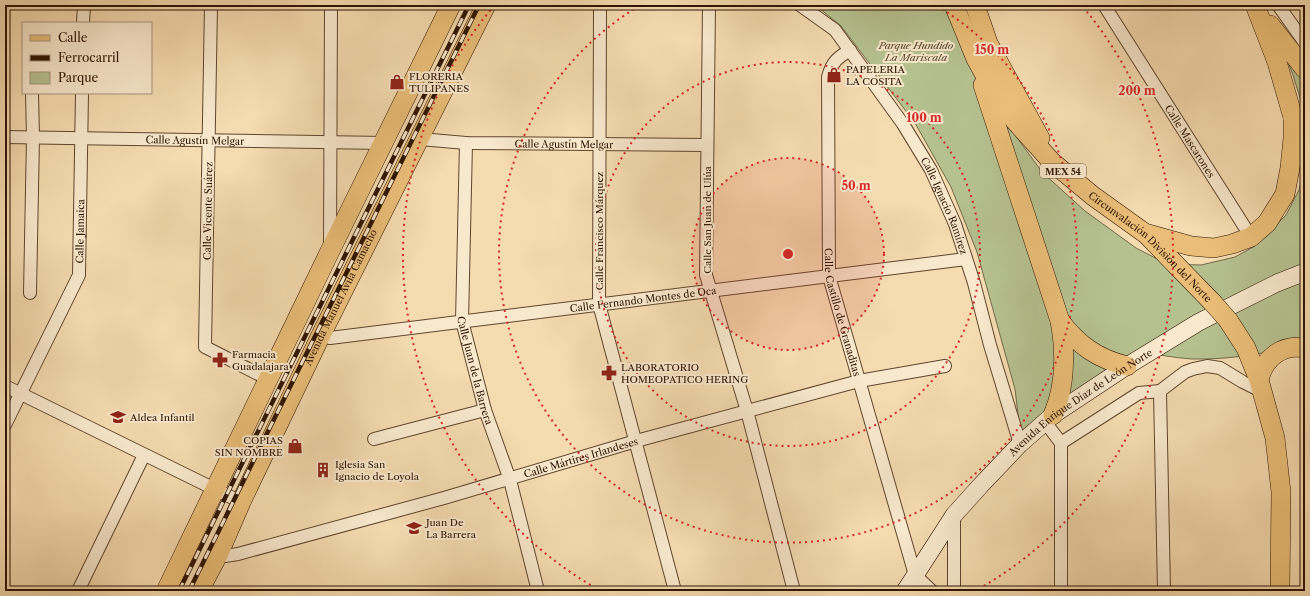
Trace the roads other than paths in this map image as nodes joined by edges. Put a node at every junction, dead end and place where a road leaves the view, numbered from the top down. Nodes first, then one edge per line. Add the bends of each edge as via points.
1 (84, 5) edge
2 (211, 5) edge
3 (331, 5) edge
4 (451, 5) edge
5 (486, 5) edge
6 (600, 5) edge
7 (709, 5) edge
8 (800, 5) edge
9 (954, 5) edge
10 (975, 5) edge
11 (1104, 5) edge
12 (1255, 5) edge
13 (1278, 5) edge
14 (83, 22) edge
15 (1305, 43) edge
16 (850, 50) junction
17 (976, 59) junction
18 (1305, 69) edge
19 (32, 94) edge
20 (82, 94) edge
21 (1293, 115) junction
22 (5, 137) edge
23 (32, 137) junction
24 (81, 138) junction
25 (420, 139) junction
26 (209, 140) junction
27 (330, 142) junction
28 (384, 143) junction
29 (466, 143) junction
30 (600, 145) junction
31 (707, 145) junction
32 (1305, 159) edge
33 (1052, 162) junction
34 (1146, 234) junction
35 (1251, 237) junction
36 (330, 251) junction
37 (966, 259) junction
38 (1305, 272) edge
39 (829, 276) junction
40 (710, 290) junction
41 (30, 293) dead end
42 (599, 304) junction
43 (462, 321) junction
44 (1060, 321) junction
45 (321, 335) junction
46 (1305, 348) edge
47 (945, 366) dead end
48 (1127, 366) junction
49 (268, 379) junction
50 (858, 381) junction
51 (5, 386) edge
52 (1261, 386) junction
53 (1160, 391) junction
54 (20, 394) junction
55 (485, 410) junction
56 (747, 410) junction
57 (1049, 418) junction
58 (5, 425) edge
59 (374, 439) dead end
60 (636, 441) junction
61 (1061, 443) junction
62 (1020, 444) junction
63 (144, 455) junction
64 (510, 480) junction
65 (215, 490) junction
66 (241, 502) junction
67 (954, 515) junction
68 (219, 553) junction
69 (915, 575) junction
70 (78, 591) edge
71 (166, 591) edge
72 (199, 591) edge
73 (538, 591) edge
74 (675, 591) edge
75 (794, 591) edge
76 (905, 591) edge
77 (932, 591) edge
78 (954, 591) edge
79 (1061, 591) edge
80 (1164, 591) edge
81 (1280, 591) edge

1 - 14 street
2 - 26 street, Calle Vicente Suárez
3 - 27 street
4 - 28 main road
5 - 25 main road, Avenida Manuel Ávila Camacho
6 - 30 street, Calle Francisco Márquez
7 - 31 street, Calle San Juan de Ulúa
8 - 16 street, Calle Ignacio Ramírez via 835,30
9 - 17 main road, Circunvalación División del Norte / MEX 54
10 - 33 main road via 988,43
11 - 35 street, Calle Mascarones
12 - 18 main road
12 - 21 main road via 1277,62
13 - 15 street
16 - 37 street, Calle Ignacio Ramírez via 903,124 931,170 955,224
16 - 39 street, Calle Castillo de Granaditas via 835,60 828,77
17 - 33 main road, Circunvalación División del Norte / MEX 54 via 1015,121
17 - 44 main road via 992,116
19 - 23 street
20 - 24 street, Calle Jamaica
21 - 32 main road
21 - 35 main road via 1290,168 1285,194 1267,223
22 - 23 street, Calle Agustín Melgar
23 - 24 street, Calle Agustín Melgar
23 - 41 street
24 - 26 street, Calle Agustín Melgar
24 - 54 street, Calle Jamaica via 79,275
25 - 29 street, Calle Agustín Melgar
25 - 45 main road, Avenida Manuel Ávila Camacho
26 - 27 street, Calle Agustín Melgar
26 - 49 street, Calle Vicente Suárez via 205,347
27 - 28 street, Calle Agustín Melgar
27 - 36 street
28 - 36 main road
29 - 30 street, Calle Agustín Melgar
29 - 43 street, Calle Juan de la Barrera
30 - 31 street, Calle Agustín Melgar
30 - 42 street, Calle Francisco Márquez
31 - 40 street, Calle San Juan de Ulúa via 706,275
33 - 34 main road, Circunvalación División del Norte / MEX 54 via 1093,196
34 - 35 main road via 1191,246 1214,248
34 - 52 main road, Circunvalación División del Norte / MEX 54, bridge via 1228,320 1246,348
36 - 49 main road
37 - 39 street, Calle Fernando Montes de Oca
37 - 62 street, Calle Ignacio Ramírez
38 - 48 main road, Avenida Enrique Díaz de León Norte via 1199,322
39 - 40 street, Calle Fernando Montes de Oca
39 - 50 street, Calle Castillo de Granaditas
40 - 42 street, Calle Fernando Montes de Oca
40 - 56 street, Calle San Juan de Ulúa
42 - 43 street, Calle Fernando Montes de Oca
42 - 60 street, Calle Francisco Márquez
43 - 45 street, Calle Fernando Montes de Oca via 330,338
43 - 55 street, Calle Juan de la Barrera
44 - 48 main road via 1074,338 1092,352 1114,363
44 - 57 main road via 1064,344 1064,372 1058,403
45 - 66 main road, Avenida Manuel Ávila Camacho
46 - 52 main road via 1292,347 1278,352 1267,361 1261,373
47 - 50 street, Calle Mártires Irlandeses
48 - 57 main road, Avenida Enrique Díaz de León Norte
49 - 65 main road
50 - 56 street, Calle Mártires Irlandeses
50 - 69 street, Calle Castillo de Granaditas
51 - 54 street
52 - 53 street via 1243,382 1220,368 1207,366 1185,372
52 - 81 main road, Circunvalación División del Norte / MEX 54 via 1275,438 1281,492
53 - 61 street via 1139,393
53 - 80 street
54 - 58 street, Calle Jamaica
54 - 63 street
55 - 59 street
55 - 64 street, Calle Juan de la Barrera
56 - 60 street, Calle Mártires Irlandeses
56 - 75 street, Calle San Juan de Ulúa
57 - 61 street
57 - 62 main road, Avenida Enrique Díaz de León Norte
60 - 64 street, Calle Mártires Irlandeses
60 - 74 street, Calle Francisco Márquez
61 - 79 street
62 - 67 main road, Avenida Enrique Díaz de León Norte
63 - 65 street
63 - 70 street
64 - 68 street, Calle Mártires Irlandeses via 238,554 225,556
64 - 73 street, Calle Juan de la Barrera
65 - 66 street
65 - 71 main road
66 - 68 main road, Avenida Manuel Ávila Camacho
67 - 69 main road, Avenida Enrique Díaz de León Norte
67 - 78 street
68 - 72 main road, Avenida Manuel Ávila Camacho
69 - 76 main road, Avenida Enrique Díaz de León Norte
69 - 77 street

